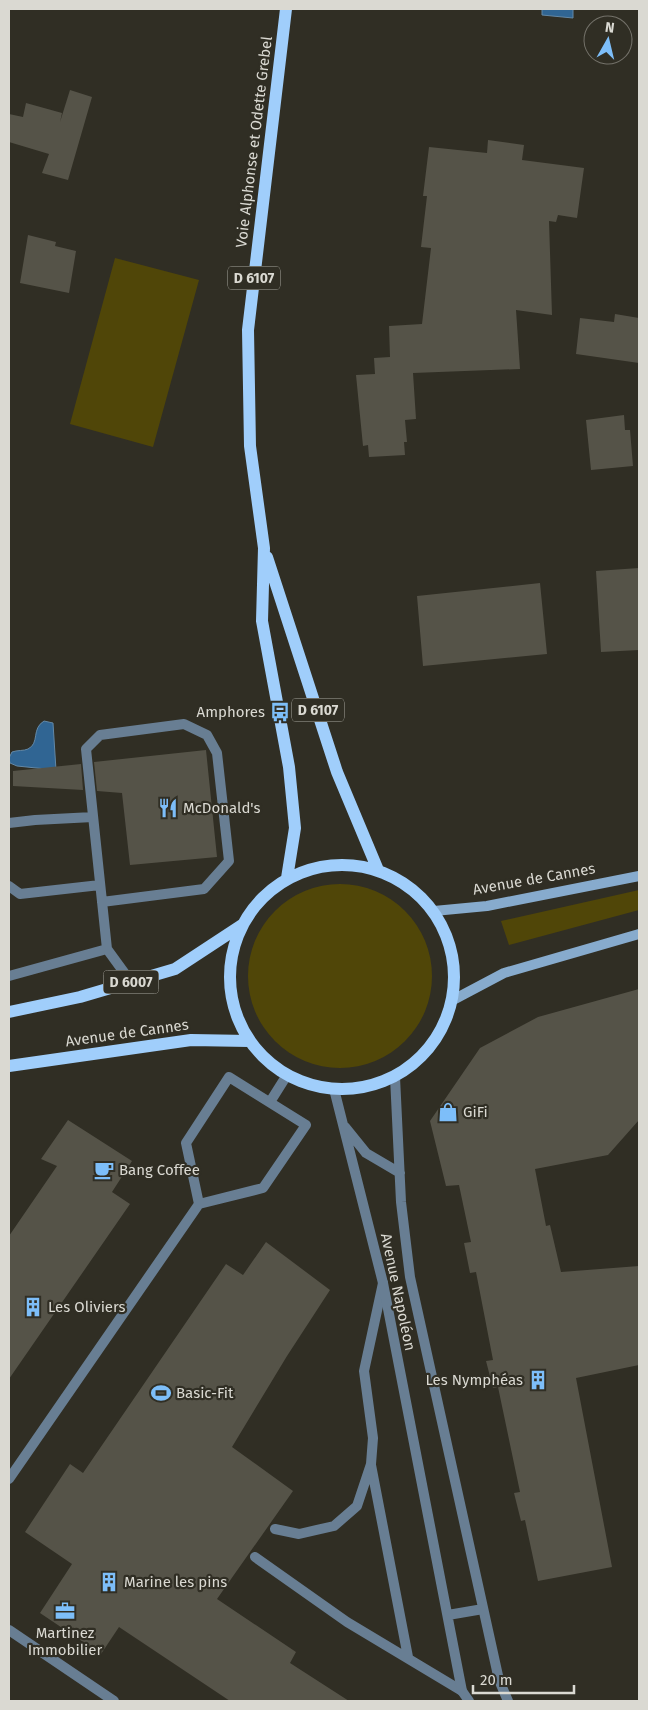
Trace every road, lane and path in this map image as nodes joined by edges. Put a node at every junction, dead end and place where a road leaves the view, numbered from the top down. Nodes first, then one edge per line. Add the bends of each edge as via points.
1 (286, 9) edge
2 (264, 548) junction
3 (93, 817) junction
4 (9, 823) edge
5 (378, 870) junction
6 (639, 876) edge
7 (287, 878) junction
8 (100, 885) junction
9 (9, 886) edge
10 (102, 902) junction
11 (434, 911) junction
12 (242, 925) junction
13 (639, 934) edge
14 (106, 949) junction
15 (9, 976) edge
16 (131, 982) junction
17 (453, 1000) junction
18 (9, 1012) edge
19 (249, 1041) junction
20 (9, 1066) edge
21 (287, 1075) junction
22 (395, 1077) junction
23 (334, 1089) junction
24 (270, 1102) junction
25 (343, 1124) junction
26 (400, 1173) junction
27 (199, 1204) junction
28 (383, 1283) junction
29 (371, 1464) junction
30 (9, 1479) edge
31 (275, 1529) dead end
32 (255, 1556) dead end
33 (483, 1609) junction
34 (448, 1615) junction
35 (9, 1630) edge
36 (408, 1657) junction
37 (462, 1691) junction
38 (114, 1701) edge
39 (469, 1701) edge
40 (508, 1701) edge

1 - 2 main road, Voie Alphonse et Odette Grebel / D 6107 via 248,330 250,446
2 - 5 main road, Voie Alphonse et Odette Grebel / D 6107 via 337,772
2 - 7 main road, Voie Alphonse et Odette Grebel / D 6107 via 262,621 289,767 295,828
3 - 4 street
3 - 8 street
3 - 10 street via 86,749 100,735 184,724 208,735 217,752 228,861 204,889
5 - 7 main road via 332,865 309,869
5 - 11 main road via 399,879
6 - 11 main road, Avenue de Cannes via 487,906
7 - 12 main road via 261,899
8 - 9 street via 20,894
8 - 10 street
10 - 14 street
11 - 17 main road via 446,931 453,954
12 - 16 main road, D 6007 via 175,969
12 - 19 main road via 232,954 229,984 236,1014
13 - 17 main road via 504,973
14 - 15 street
14 - 16 street
16 - 18 main road, D 6007
17 - 22 main road via 442,1031 422,1057
19 - 20 main road, Avenue de Cannes via 191,1040
19 - 21 main road via 266,1060
21 - 23 main road via 310,1085
21 - 24 street
22 - 23 main road via 366,1087
22 - 26 street, Avenue Napoléon
23 - 25 street, Avenue Napoléon
24 - 27 street via 306,1125 263,1188
24 - 27 street via 229,1077 186,1143
25 - 26 street, Avenue Napoléon via 366,1153
25 - 28 street, Avenue Napoléon
26 - 33 street, Avenue Napoléon via 410,1277
27 - 30 street
28 - 29 street via 364,1371 373,1438
28 - 34 street, Avenue Napoléon
29 - 31 street via 357,1506 334,1526 299,1534
29 - 36 street
32 - 36 street via 347,1622
33 - 34 street
33 - 40 street, Avenue Napoléon via 498,1680
34 - 37 street, Avenue Napoléon
35 - 38 street
36 - 37 street
37 - 39 street, Avenue Napoléon

